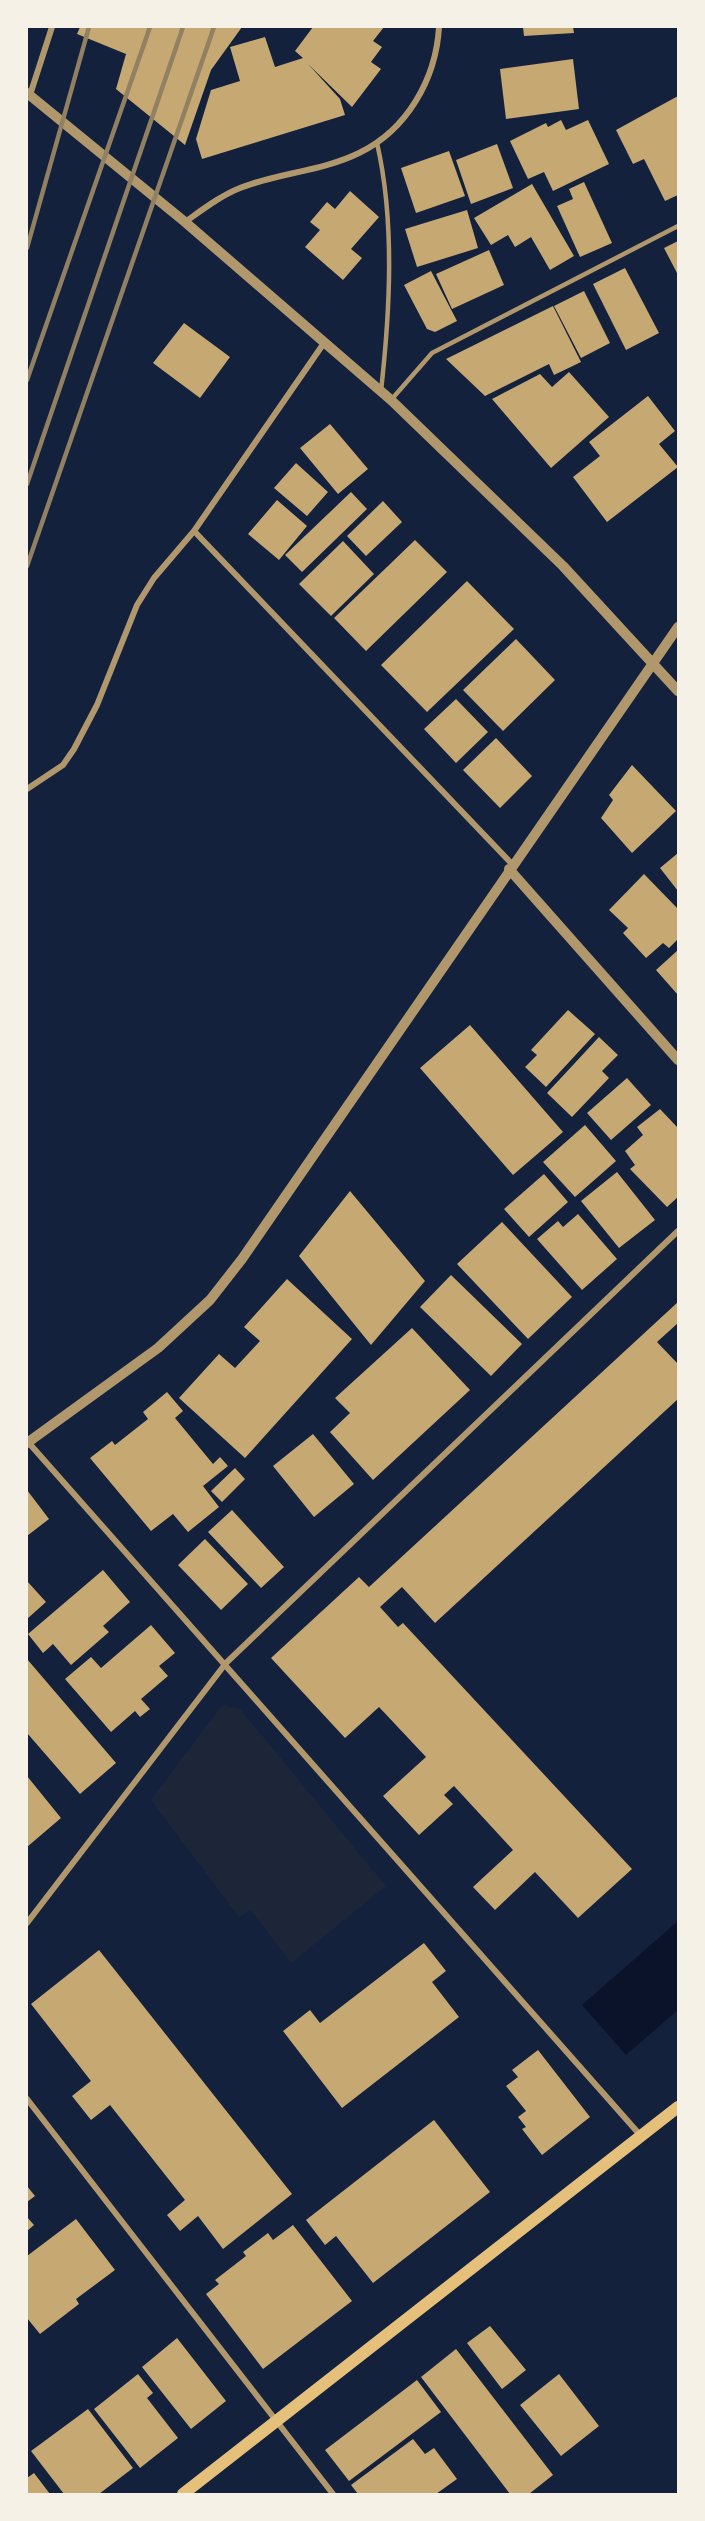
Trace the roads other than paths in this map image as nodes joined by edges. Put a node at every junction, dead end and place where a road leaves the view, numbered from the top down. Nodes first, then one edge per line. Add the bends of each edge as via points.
1 (52, 27) edge
2 (439, 27) edge
3 (28, 94) edge
4 (377, 143) junction
5 (185, 222) junction
6 (678, 226) edge
7 (324, 343) junction
8 (381, 392) junction
9 (391, 400) junction
10 (194, 531) junction
11 (678, 627) edge
12 (654, 664) junction
13 (678, 691) edge
14 (27, 789) edge
15 (511, 866) junction
16 (678, 1060) edge
17 (678, 1231) edge
18 (28, 1443) edge
19 (226, 1663) junction
20 (27, 1923) edge
21 (27, 2099) edge
22 (678, 2107) edge
23 (641, 2136) junction
24 (276, 2421) junction
25 (183, 2494) edge
26 (333, 2494) edge

1 - 3 street
2 - 4 street via 429,77 414,105
3 - 5 street
4 - 5 street via 358,154 239,188
4 - 8 lane via 383,171 390,301
5 - 7 street
6 - 9 lane via 432,353
7 - 8 street
7 - 10 street
8 - 9 street
9 - 12 street via 563,566
10 - 14 street via 154,578 137,605 74,749 63,765
10 - 15 street
11 - 12 street
12 - 13 street
12 - 15 street
15 - 16 street
15 - 18 street via 210,1300 158,1348
17 - 19 street
18 - 19 street
19 - 20 street
19 - 23 street
21 - 24 street
22 - 23 main road
23 - 24 main road
24 - 25 main road
24 - 26 street

